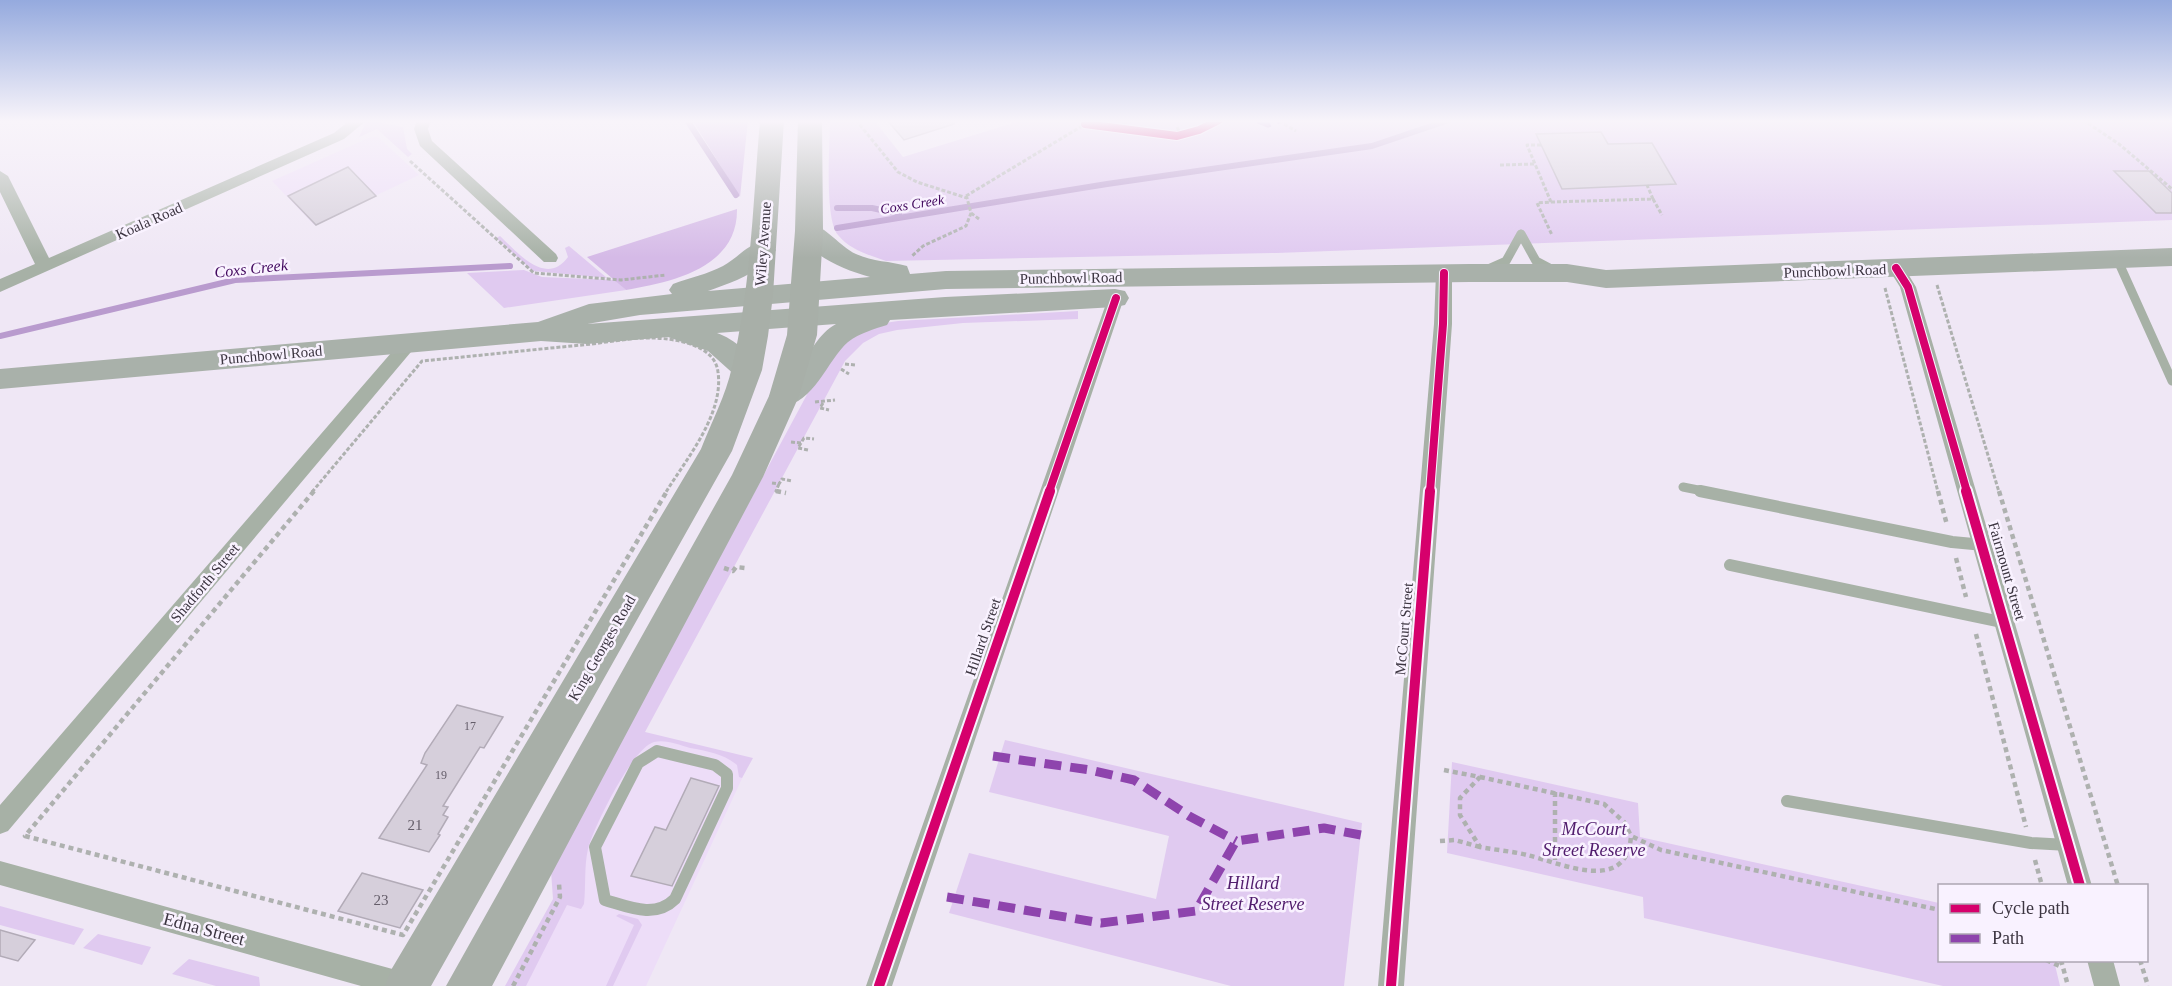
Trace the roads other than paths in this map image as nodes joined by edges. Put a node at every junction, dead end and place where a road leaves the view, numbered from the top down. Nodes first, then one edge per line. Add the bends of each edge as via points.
1 (272, 166) edge
2 (450, 166) edge
3 (769, 166) edge
4 (810, 166) edge
5 (0, 176) edge
6 (809, 231) junction
7 (763, 250) junction
8 (2172, 257) edge
9 (550, 258) dead end
10 (2118, 261) junction
11 (45, 267) junction
12 (1567, 273) junction
13 (1453, 278) junction
14 (1891, 278) junction
15 (1605, 279) junction
16 (0, 286) edge
17 (945, 293) junction
18 (1116, 298) junction
19 (803, 303) junction
20 (757, 307) junction
21 (649, 317) junction
22 (416, 352) junction
23 (747, 370) junction
24 (0, 379) edge
25 (2172, 381) edge
26 (800, 395) junction
27 (1683, 487) dead end
28 (1984, 545) junction
29 (1730, 565) dead end
30 (2006, 623) junction
31 (1787, 801) dead end
32 (0, 823) edge
33 (2068, 845) junction
34 (0, 873) edge
35 (2079, 884) edge
36 (654, 912) joint
37 (2101, 962) edge
38 (407, 986) edge
39 (468, 986) edge
40 (879, 986) edge
41 (1391, 986) edge
42 (2108, 986) edge

1 - 11 street, Koala Road
2 - 9 street
3 - 7 highway, Wiley Avenue
4 - 6 highway
5 - 11 street
6 - 17 main road via 830,252 854,264 891,272 924,273
6 - 19 highway
7 - 20 highway, Wiley Avenue
7 - 21 main road via 732,273 668,294
8 - 10 main road, Punchbowl Road
10 - 14 main road, Punchbowl Road
10 - 25 lane
11 - 16 street, Koala Road
12 - 13 main road, Punchbowl Road
12 - 13 lane via 1536,261 1521,234 1506,261
12 - 15 main road, Punchbowl Road
13 - 15 main road, Punchbowl Road via 1576,286
13 - 17 main road, Punchbowl Road
13 - 18 main road, Punchbowl Road
13 - 41 street, McCourt Street
14 - 15 main road, Punchbowl Road
14 - 28 street, Fairmount Street via 1908,287
17 - 18 main road, Punchbowl Road
17 - 19 main road, Punchbowl Road
17 - 26 main road via 915,315 877,318 839,335 808,374
18 - 40 street, Hillard Street
19 - 20 main road, Punchbowl Road
19 - 26 highway
20 - 21 main road, Punchbowl Road
20 - 23 highway, King Georges Road
21 - 22 main road, Punchbowl Road via 587,334 542,331
21 - 23 main road via 718,344
22 - 24 main road, Punchbowl Road
22 - 32 street, Shadforth Street
23 - 38 highway, King Georges Road via 716,451
26 - 39 highway via 766,440
27 - 28 lane via 1952,542
28 - 30 street, Fairmount Street
29 - 30 lane
30 - 33 street, Fairmount Street
31 - 33 lane via 2031,843
33 - 35 street, Fairmount Street
34 - 38 street, Edna Street
36 - 36 lane via 605,900 595,847 638,763 657,751 715,765 727,774 727,788 675,899
37 - 42 street

